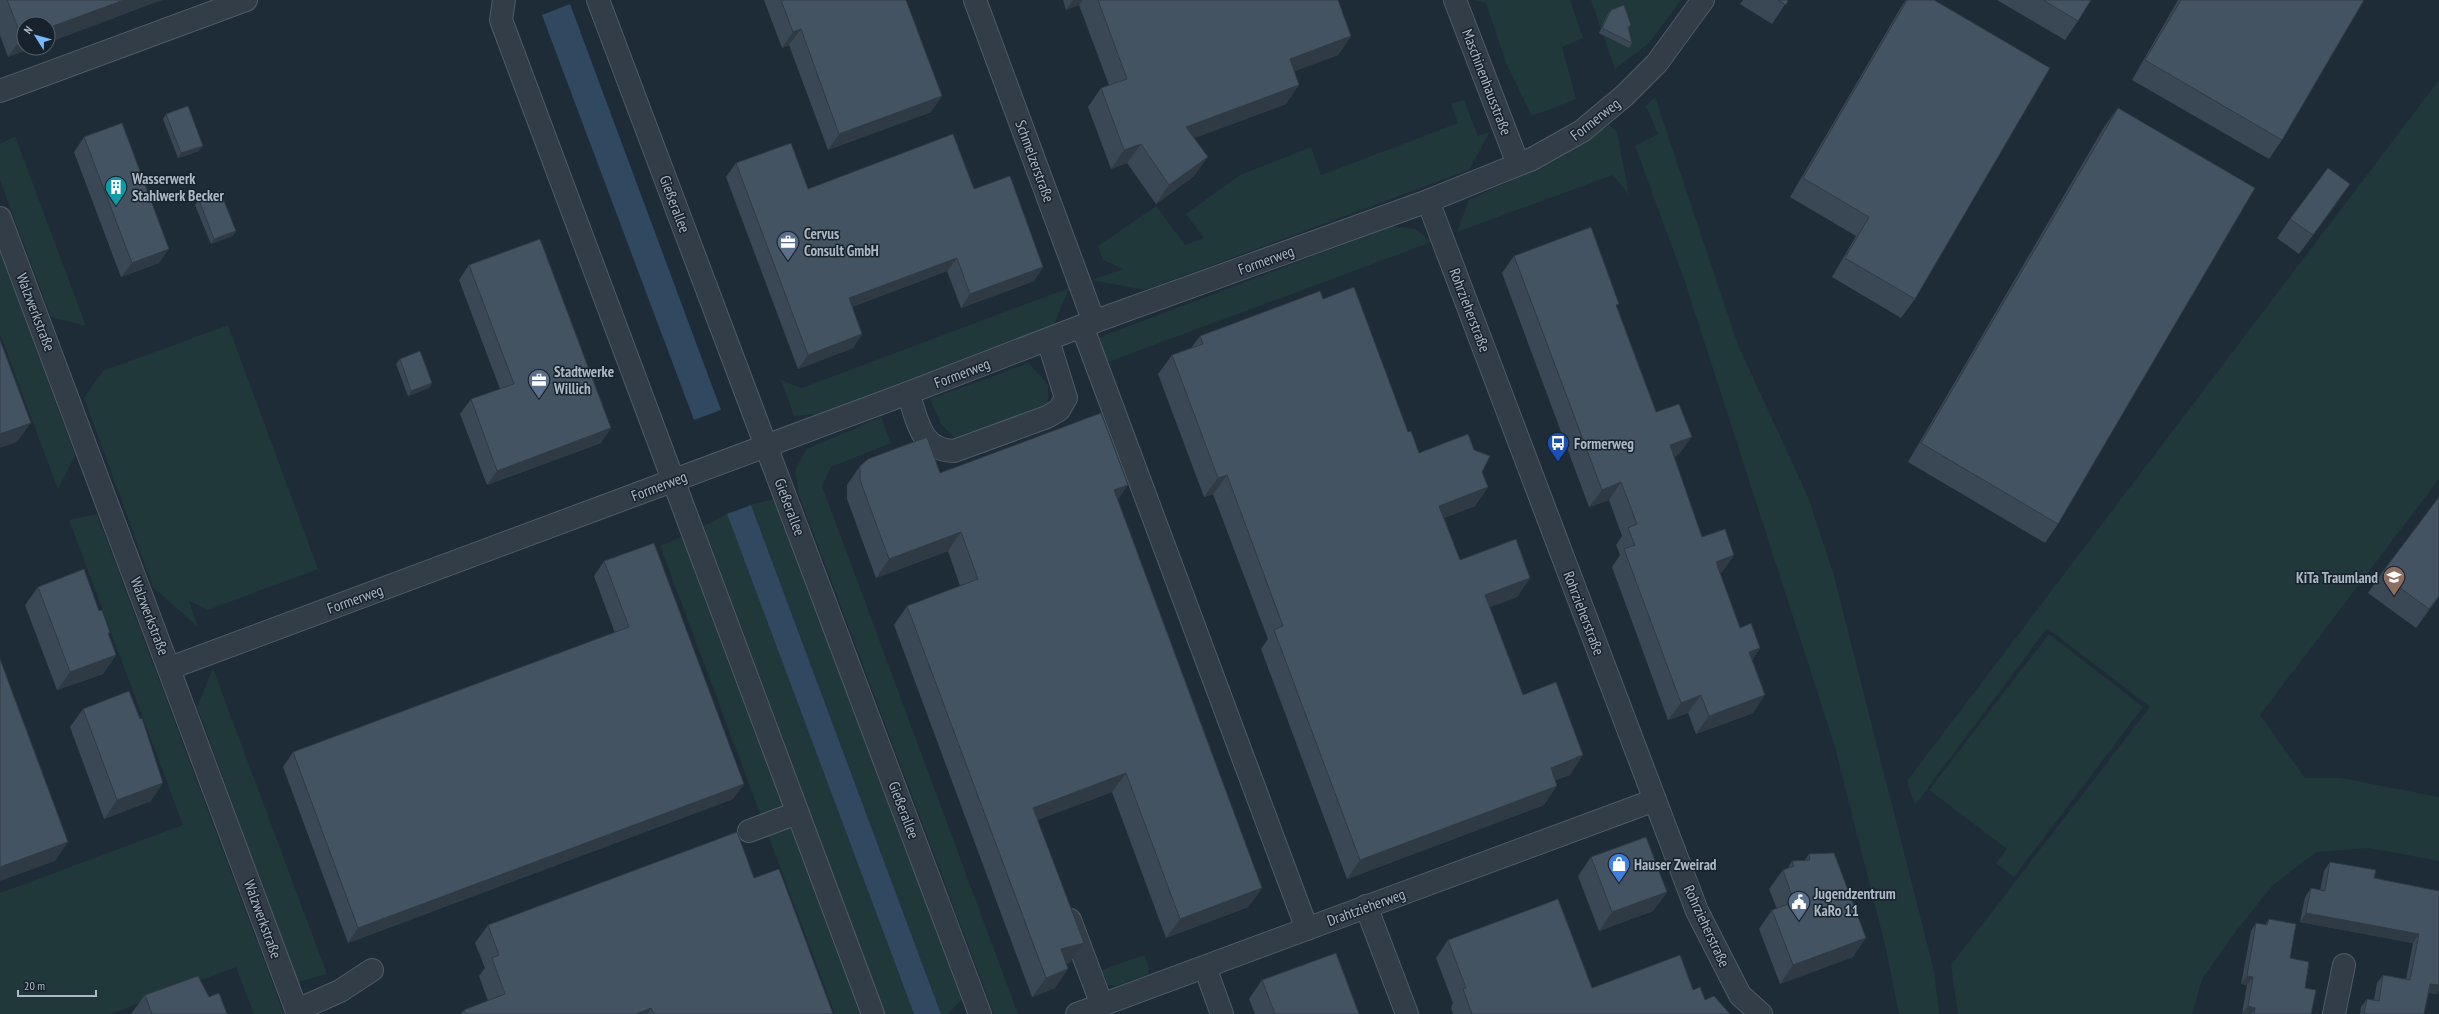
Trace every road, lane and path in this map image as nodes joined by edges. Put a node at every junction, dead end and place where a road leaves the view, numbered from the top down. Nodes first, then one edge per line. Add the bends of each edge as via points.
1 (246, 0) edge
2 (504, 0) edge
3 (598, 0) edge
4 (975, 0) edge
5 (1455, 0) edge
6 (1703, 0) edge
7 (0, 91) edge
8 (1518, 164) junction
9 (1428, 201) junction
10 (0, 218) edge
11 (1088, 324) junction
12 (1048, 340) junction
13 (908, 393) junction
14 (767, 445) junction
15 (673, 481) junction
16 (170, 668) junction
17 (1655, 800) junction
18 (797, 813) junction
19 (749, 831) dead end
20 (1064, 904) edge
21 (1366, 906) junction
22 (1307, 929) junction
23 (2344, 964) dead end
24 (1205, 967) junction
25 (372, 970) dead end
26 (1102, 1005) junction
27 (297, 1012) edge
28 (873, 1014) edge
29 (980, 1014) edge
30 (1077, 1014) edge
31 (1222, 1014) edge
32 (1407, 1014) edge
33 (1761, 1014) edge
34 (2334, 1014) edge

1 - 7 street
2 - 15 street via 501,20
3 - 14 street, Gießerallee
4 - 11 street, Schmelzerstraße
5 - 8 street, Maschinenhausstraße
6 - 8 street, Formerweg via 1657,63 1605,114 1565,142
8 - 9 street, Formerweg
9 - 11 street, Formerweg
9 - 17 street, Rohrzieherstraße
10 - 16 street, Walzwerkstraße
11 - 12 street, Formerweg
11 - 22 street, Schmelzerstraße
12 - 13 street, Formerweg
12 - 13 street via 1066,398 1060,410 1047,417 964,448 954,451 939,450 924,436
13 - 14 street, Formerweg
14 - 15 street, Formerweg
14 - 29 street, Gießerallee
15 - 16 street, Formerweg
15 - 18 street
16 - 27 street, Walzwerkstraße
17 - 21 street, Drahtzieherweg
17 - 33 street, Rohrzieherstraße via 1696,911 1740,995
18 - 19 street
18 - 28 street
20 - 26 street
21 - 22 street, Drahtzieherweg
21 - 32 street
22 - 24 street, Drahtzieherweg
23 - 34 street
24 - 26 street, Drahtzieherweg
24 - 31 street
25 - 27 street via 340,991
26 - 30 street, Drahtzieherweg

